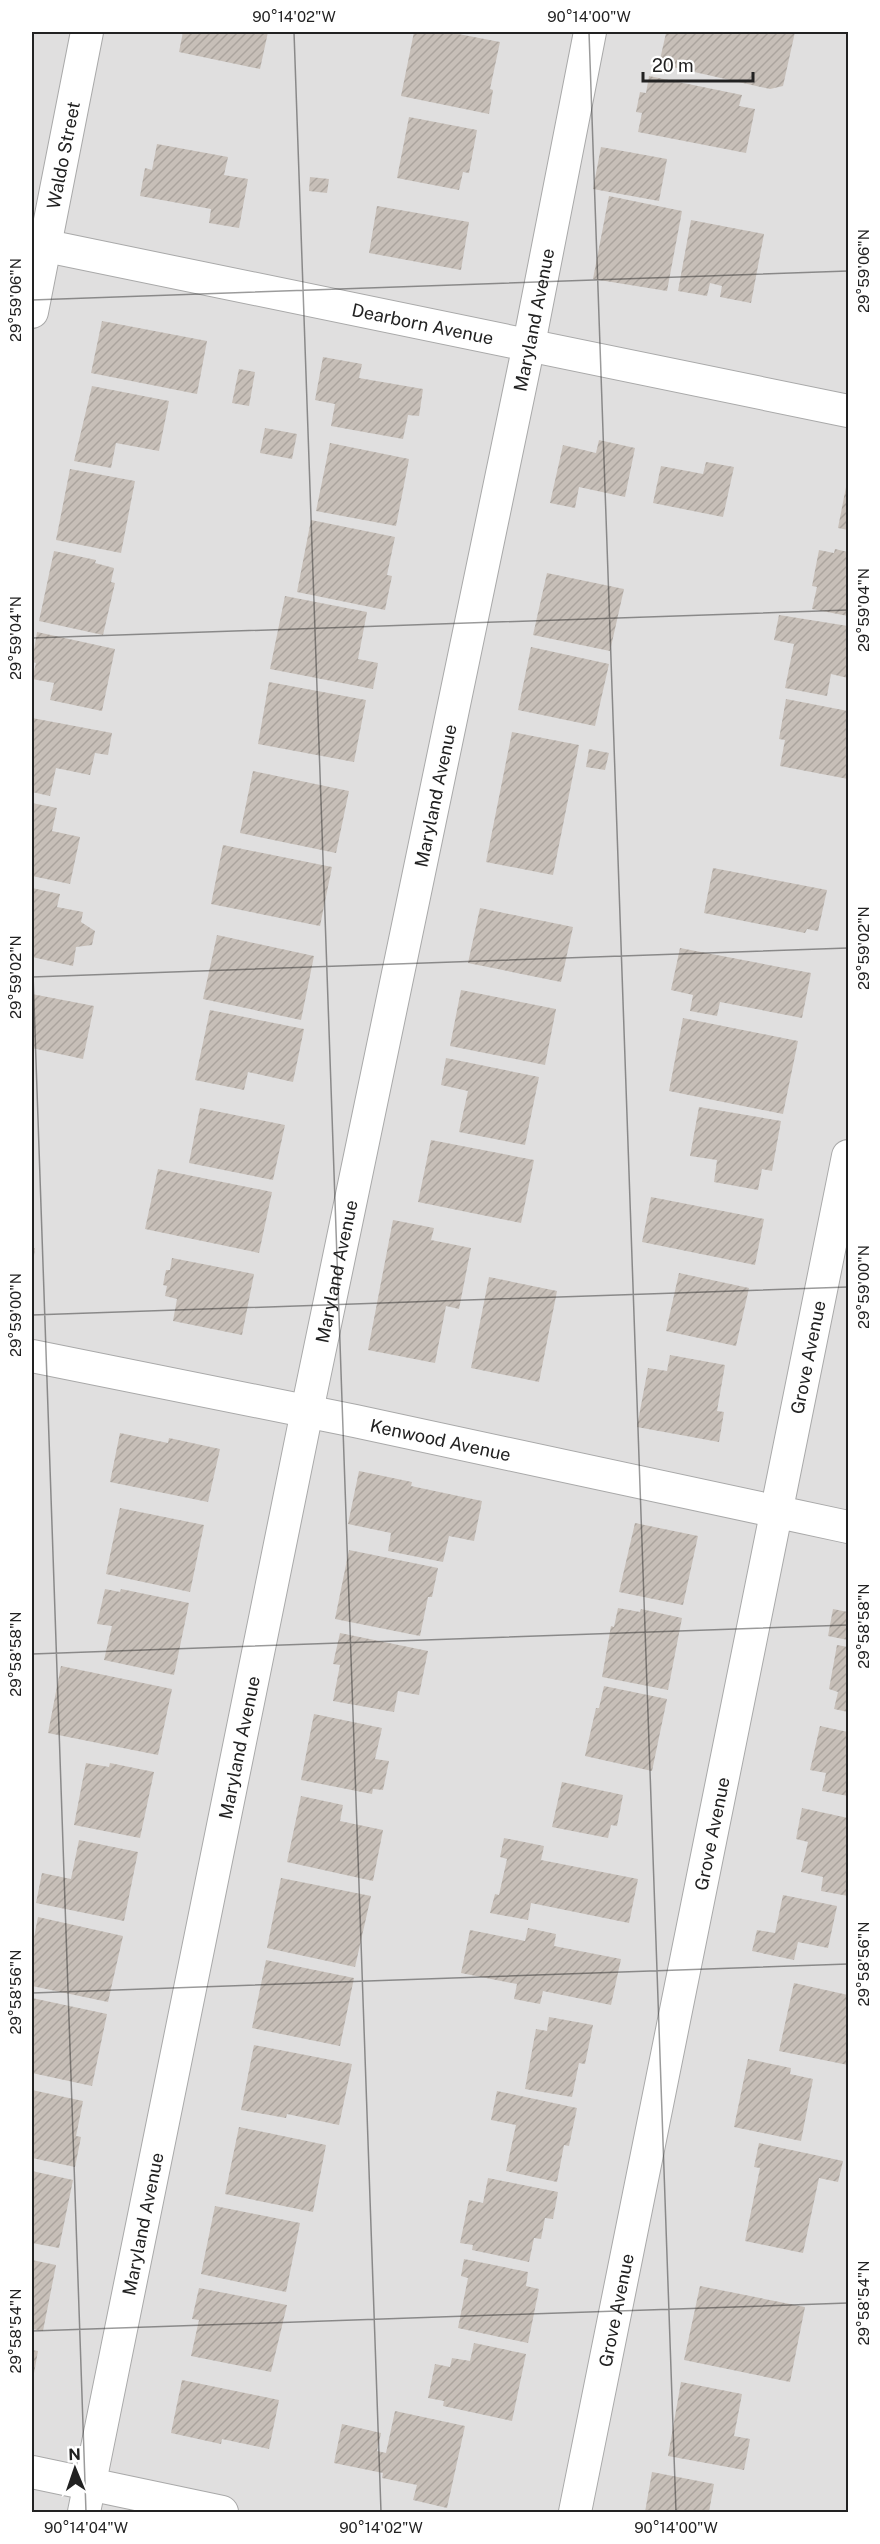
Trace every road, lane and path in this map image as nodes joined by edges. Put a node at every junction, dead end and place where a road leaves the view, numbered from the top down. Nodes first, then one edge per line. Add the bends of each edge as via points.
1 (87, 32) edge
2 (590, 32) edge
3 (38, 245) edge
4 (32, 312) edge
5 (529, 344) junction
6 (849, 411) edge
7 (849, 1156) edge
8 (32, 1356) edge
9 (308, 1412) junction
10 (776, 1511) junction
11 (849, 1527) edge
12 (32, 2472) edge
13 (87, 2498) edge
14 (222, 2512) edge
15 (575, 2512) edge

1 - 3 street, Waldo Street
2 - 5 street, Maryland Avenue
3 - 4 street, Waldo Street
3 - 5 street, Dearborn Avenue
5 - 6 street, Dearborn Avenue
5 - 9 street, Maryland Avenue
7 - 10 street, Grove Avenue
8 - 9 street, Kenwood Avenue
9 - 10 street, Kenwood Avenue
9 - 13 street, Maryland Avenue
10 - 11 street, Kenwood Avenue
10 - 15 street, Grove Avenue
12 - 13 street
13 - 14 street

